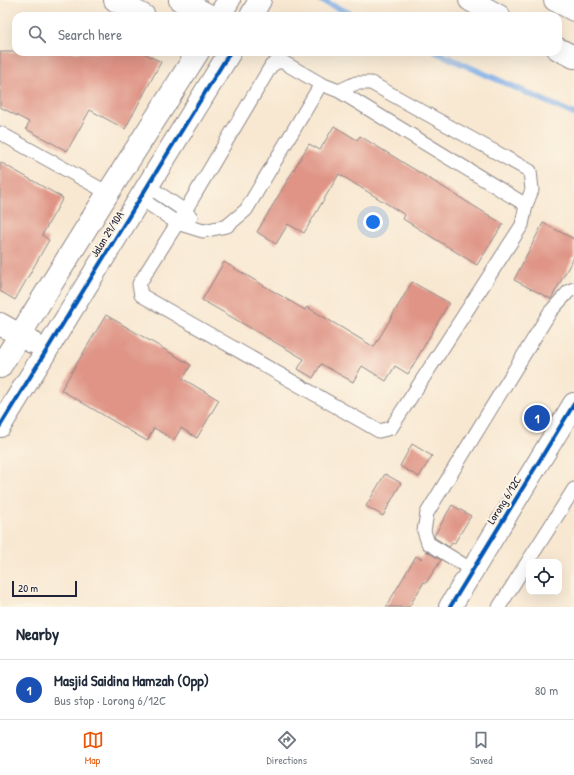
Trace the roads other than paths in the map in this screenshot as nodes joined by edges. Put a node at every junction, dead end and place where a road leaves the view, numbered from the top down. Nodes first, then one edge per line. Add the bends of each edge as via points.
1 (115, 0) edge
2 (180, 0) edge
3 (229, 0) edge
4 (260, 0) edge
5 (470, 0) edge
6 (555, 0) edge
7 (574, 10) edge
8 (137, 12) edge
9 (202, 12) edge
10 (222, 12) edge
11 (253, 12) edge
12 (492, 12) edge
13 (562, 51) edge
14 (195, 56) edge
15 (221, 56) edge
16 (574, 57) edge
17 (321, 84) junction
18 (339, 91) junction
19 (0, 133) edge
20 (144, 192) junction
21 (108, 193) junction
22 (526, 205) junction
23 (185, 211) junction
24 (177, 223) junction
25 (203, 231) junction
26 (574, 289) edge
27 (0, 324) edge
28 (20, 334) junction
29 (47, 350) junction
30 (0, 367) edge
31 (574, 404) edge
32 (0, 426) edge
33 (574, 489) edge
34 (472, 570) junction
35 (450, 607) edge
36 (499, 607) edge

1 - 8 street
2 - 9 street
3 - 10 street
4 - 11 street
5 - 12 street
6 - 7 street
13 - 16 street
14 - 21 street, Jalan 29/10A
15 - 20 street, Jalan 29/10A
17 - 18 lane
17 - 23 lane via 283,62 271,66
17 - 25 lane via 246,210 228,226
18 - 22 lane
18 - 22 lane via 356,82 371,83 530,171 532,190
19 - 21 lane
20 - 23 lane
20 - 24 lane
20 - 29 street, Jalan 29/10A
21 - 28 street, Jalan 29/10A
22 - 24 lane via 522,225 400,415 391,428 378,431 141,295 139,284
23 - 24 lane
23 - 25 lane
24 - 25 lane
26 - 34 lane via 569,291 550,312 425,521 424,531 428,543
27 - 28 street
28 - 29 street
28 - 30 street, Jalan 29/10A
29 - 32 street, Jalan 29/10A
31 - 34 street, Lorong 6/12C
33 - 36 lane
34 - 35 street, Lorong 6/12C

